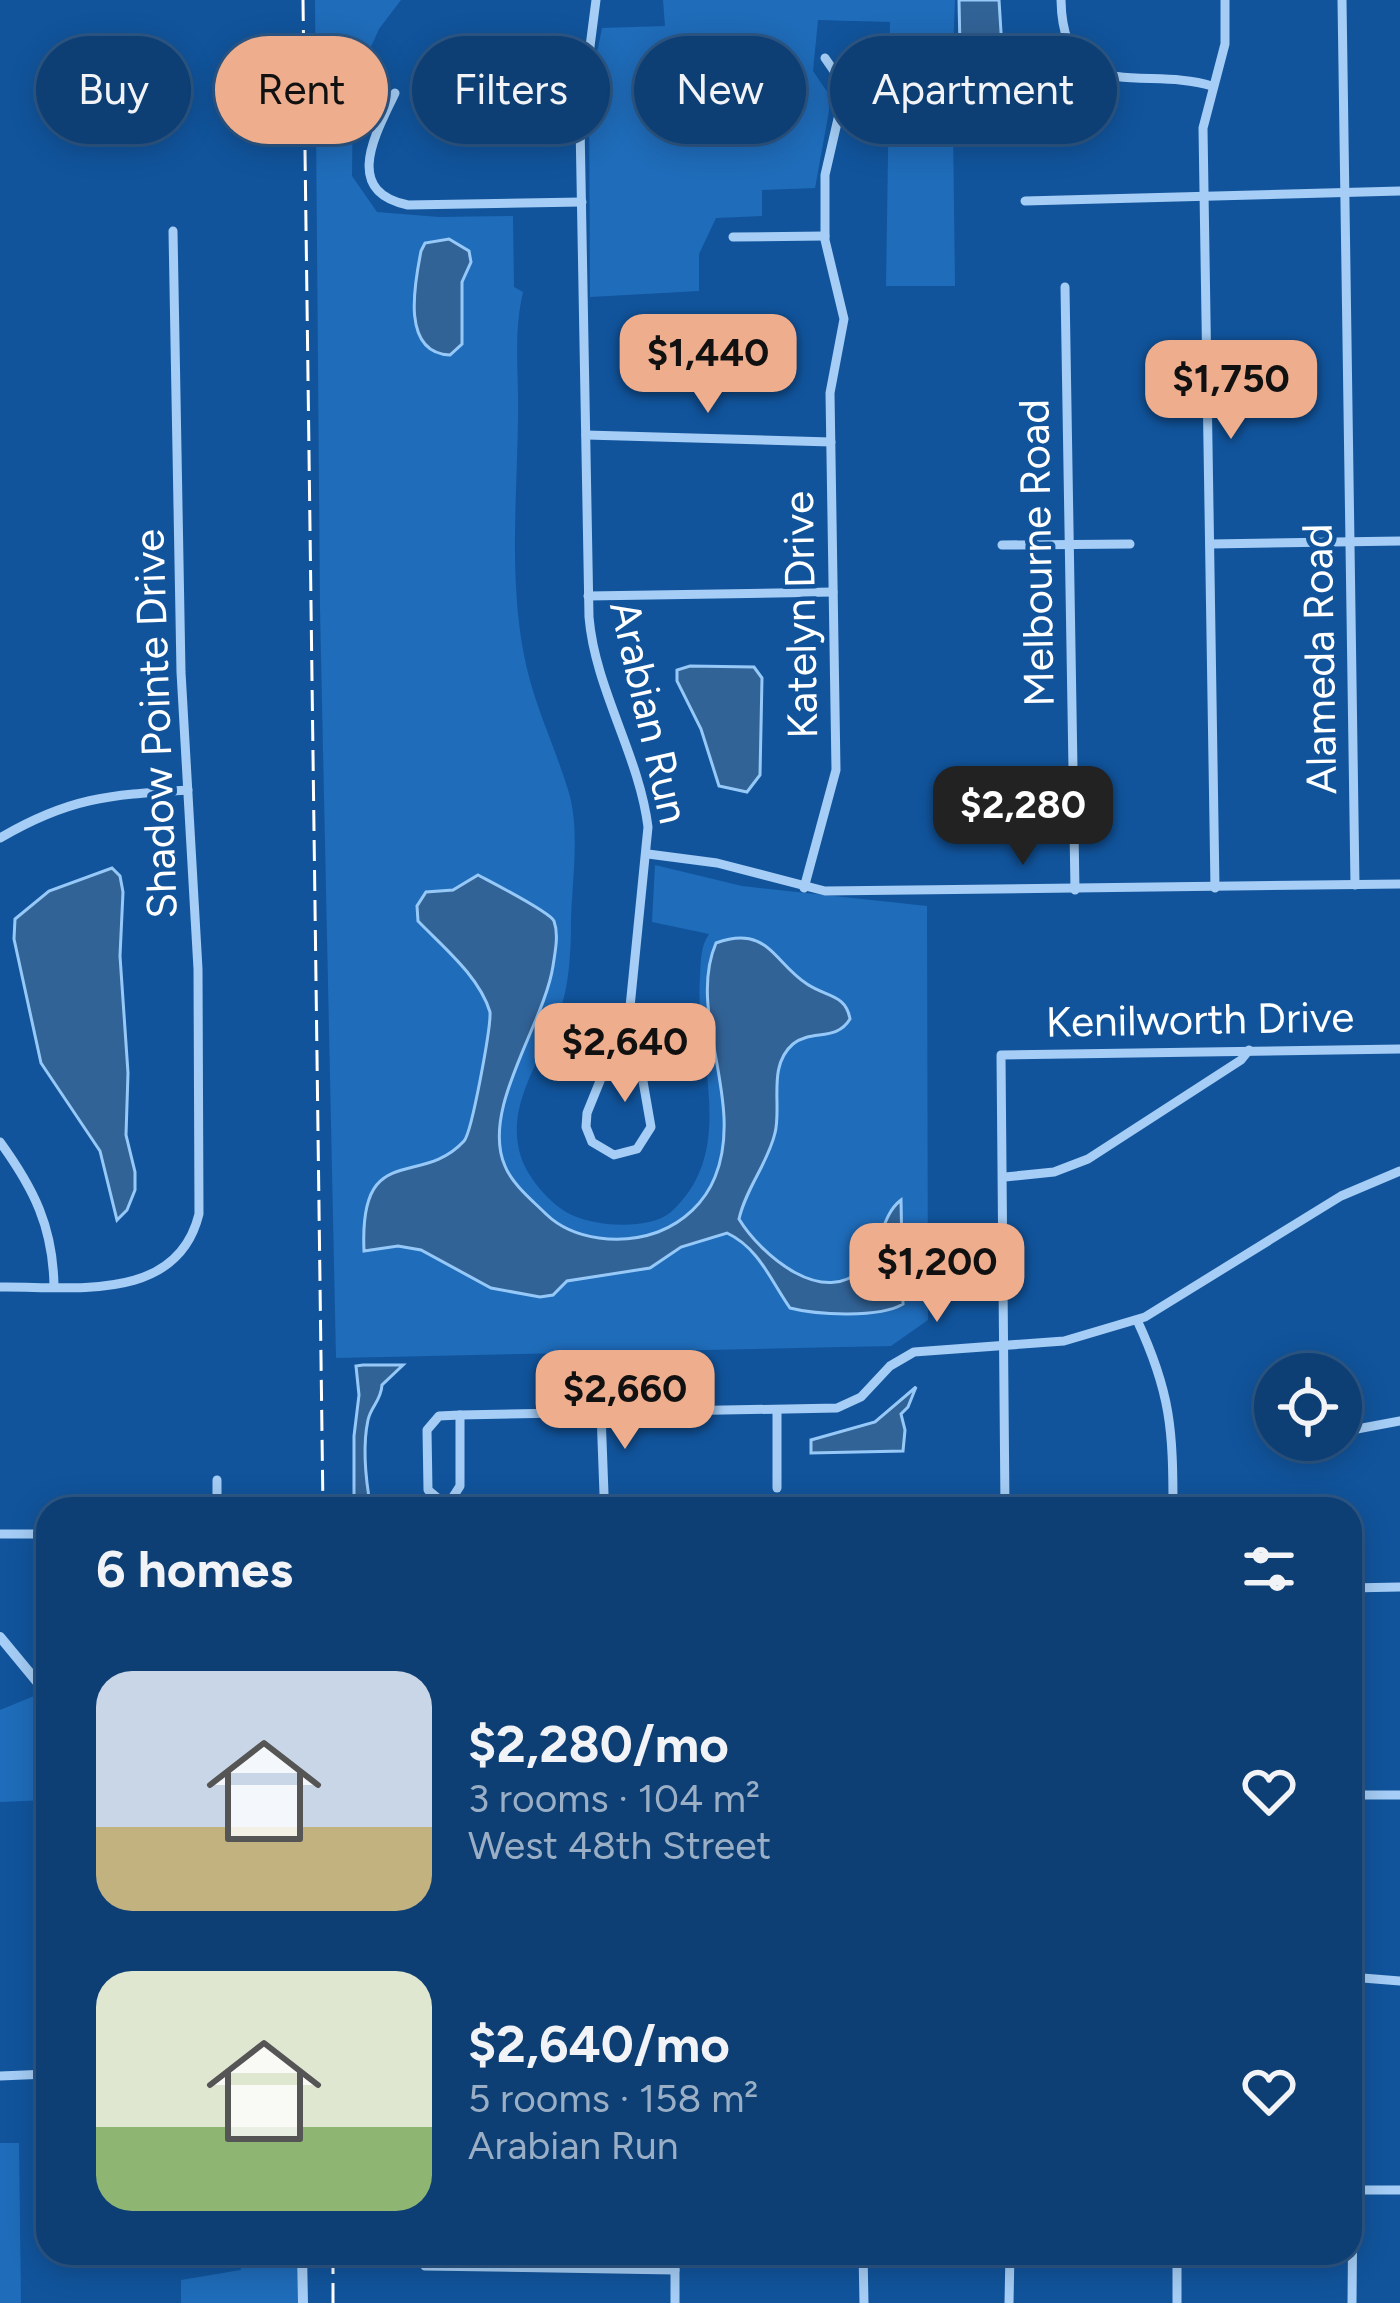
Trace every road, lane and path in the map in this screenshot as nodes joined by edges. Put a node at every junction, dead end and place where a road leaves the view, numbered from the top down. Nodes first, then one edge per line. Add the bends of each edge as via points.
1 (596, 0) edge
2 (1061, 0) edge
3 (1225, 0) edge
4 (1342, 0) edge
5 (825, 58) dead end
6 (1212, 86) junction
7 (395, 93) dead end
8 (1400, 191) edge
9 (1345, 195) junction
10 (1204, 197) junction
11 (1024, 201) dead end
12 (582, 202) junction
13 (173, 231) dead end
14 (825, 236) junction
15 (733, 237) dead end
16 (1065, 287) dead end
17 (586, 435) junction
18 (831, 442) junction
19 (1400, 541) edge
20 (1350, 542) junction
21 (1130, 544) dead end
22 (1210, 544) junction
23 (1002, 545) dead end
24 (1070, 545) junction
25 (833, 592) junction
26 (588, 596) junction
27 (188, 790) junction
28 (0, 838) edge
29 (648, 854) junction
30 (1400, 884) edge
31 (1355, 885) junction
32 (804, 888) junction
33 (1215, 888) junction
34 (1075, 890) junction
35 (631, 1006) junction
36 (1400, 1049) edge
37 (1249, 1050) junction
38 (0, 1142) edge
39 (1400, 1171) edge
40 (1005, 1177) junction
41 (54, 1286) junction
42 (0, 1287) edge
43 (1137, 1320) junction
44 (1006, 1345) junction
45 (777, 1410) junction
46 (602, 1413) junction
47 (460, 1415) junction
48 (1400, 1421) edge
49 (1362, 1428) edge
50 (217, 1480) dead end
51 (777, 1488) dead end
52 (604, 1493) dead end
53 (217, 1497) edge
54 (435, 1497) edge
55 (453, 1497) edge
56 (1005, 1497) edge
57 (1173, 1497) edge
58 (0, 1534) edge
59 (36, 1534) edge
60 (1400, 1587) edge
61 (1362, 1588) edge
62 (0, 1637) edge
63 (36, 1680) edge
64 (1362, 1795) edge
65 (1400, 1795) edge
66 (1362, 1978) edge
67 (1400, 1981) edge
68 (36, 2074) edge
69 (0, 2075) edge
70 (1362, 2190) edge
71 (1400, 2190) edge
72 (302, 2265) edge
73 (675, 2265) edge
74 (863, 2265) edge
75 (1010, 2265) edge
76 (1177, 2265) edge
77 (1352, 2265) edge
78 (425, 2266) dead end
79 (675, 2270) junction
80 (302, 2303) edge
81 (675, 2303) edge
82 (863, 2303) edge
83 (1010, 2303) edge
84 (1177, 2303) edge
85 (1352, 2303) edge

1 - 12 street, Arabian Run via 581,104
2 - 6 street via 1065,38 1093,71
3 - 6 street via 1225,44
4 - 9 street, Alameda Road
5 - 14 street, Katelyn Drive via 836,74 840,110 825,175
6 - 10 street via 1203,124
7 - 12 street via 368,165 377,189 395,202
8 - 9 street
9 - 10 street
9 - 20 street, Alameda Road
10 - 11 street
10 - 22 street
12 - 17 street, Arabian Run
13 - 27 street, Shadow Pointe Drive
14 - 15 street
14 - 18 street, Katelyn Drive via 844,319 830,389
16 - 24 street, Melbourne Road
17 - 18 street
17 - 26 street, Arabian Run
18 - 25 street, Katelyn Drive
19 - 20 street
20 - 22 street
20 - 31 street, Alameda Road
21 - 24 street
22 - 33 street
23 - 24 street
24 - 34 street, Melbourne Road
25 - 26 street
25 - 32 street, Katelyn Drive via 836,772
26 - 29 street, Arabian Run via 594,649 646,808
27 - 28 street via 85,799
27 - 41 street, Shadow Pointe Drive via 199,1214 183,1251 148,1278
29 - 32 street
29 - 35 street, Arabian Run
30 - 31 street
31 - 33 street
32 - 34 street
33 - 34 street
35 - 35 street, Arabian Run via 651,1127 637,1149 614,1155 592,1142 586,1115
36 - 37 street, Kenilworth Drive
37 - 40 street via 1088,1159
37 - 40 street, Kenilworth Drive via 1001,1055
38 - 41 street via 46,1218
39 - 43 street via 1342,1196
40 - 44 street
41 - 42 street
43 - 44 street via 1064,1341
43 - 57 street via 1168,1396
44 - 45 street via 914,1352 852,1403
44 - 56 street
45 - 46 street
45 - 51 street
46 - 47 street
46 - 52 street
47 - 54 street via 439,1416 428,1430 428,1490
47 - 55 street
48 - 49 street
50 - 53 street
58 - 59 street
60 - 61 street
62 - 63 street
64 - 65 street
66 - 67 street
68 - 69 street
70 - 71 street
72 - 80 street
73 - 79 street
74 - 82 street
75 - 83 street
76 - 84 street
77 - 85 street
78 - 79 street
79 - 81 street

